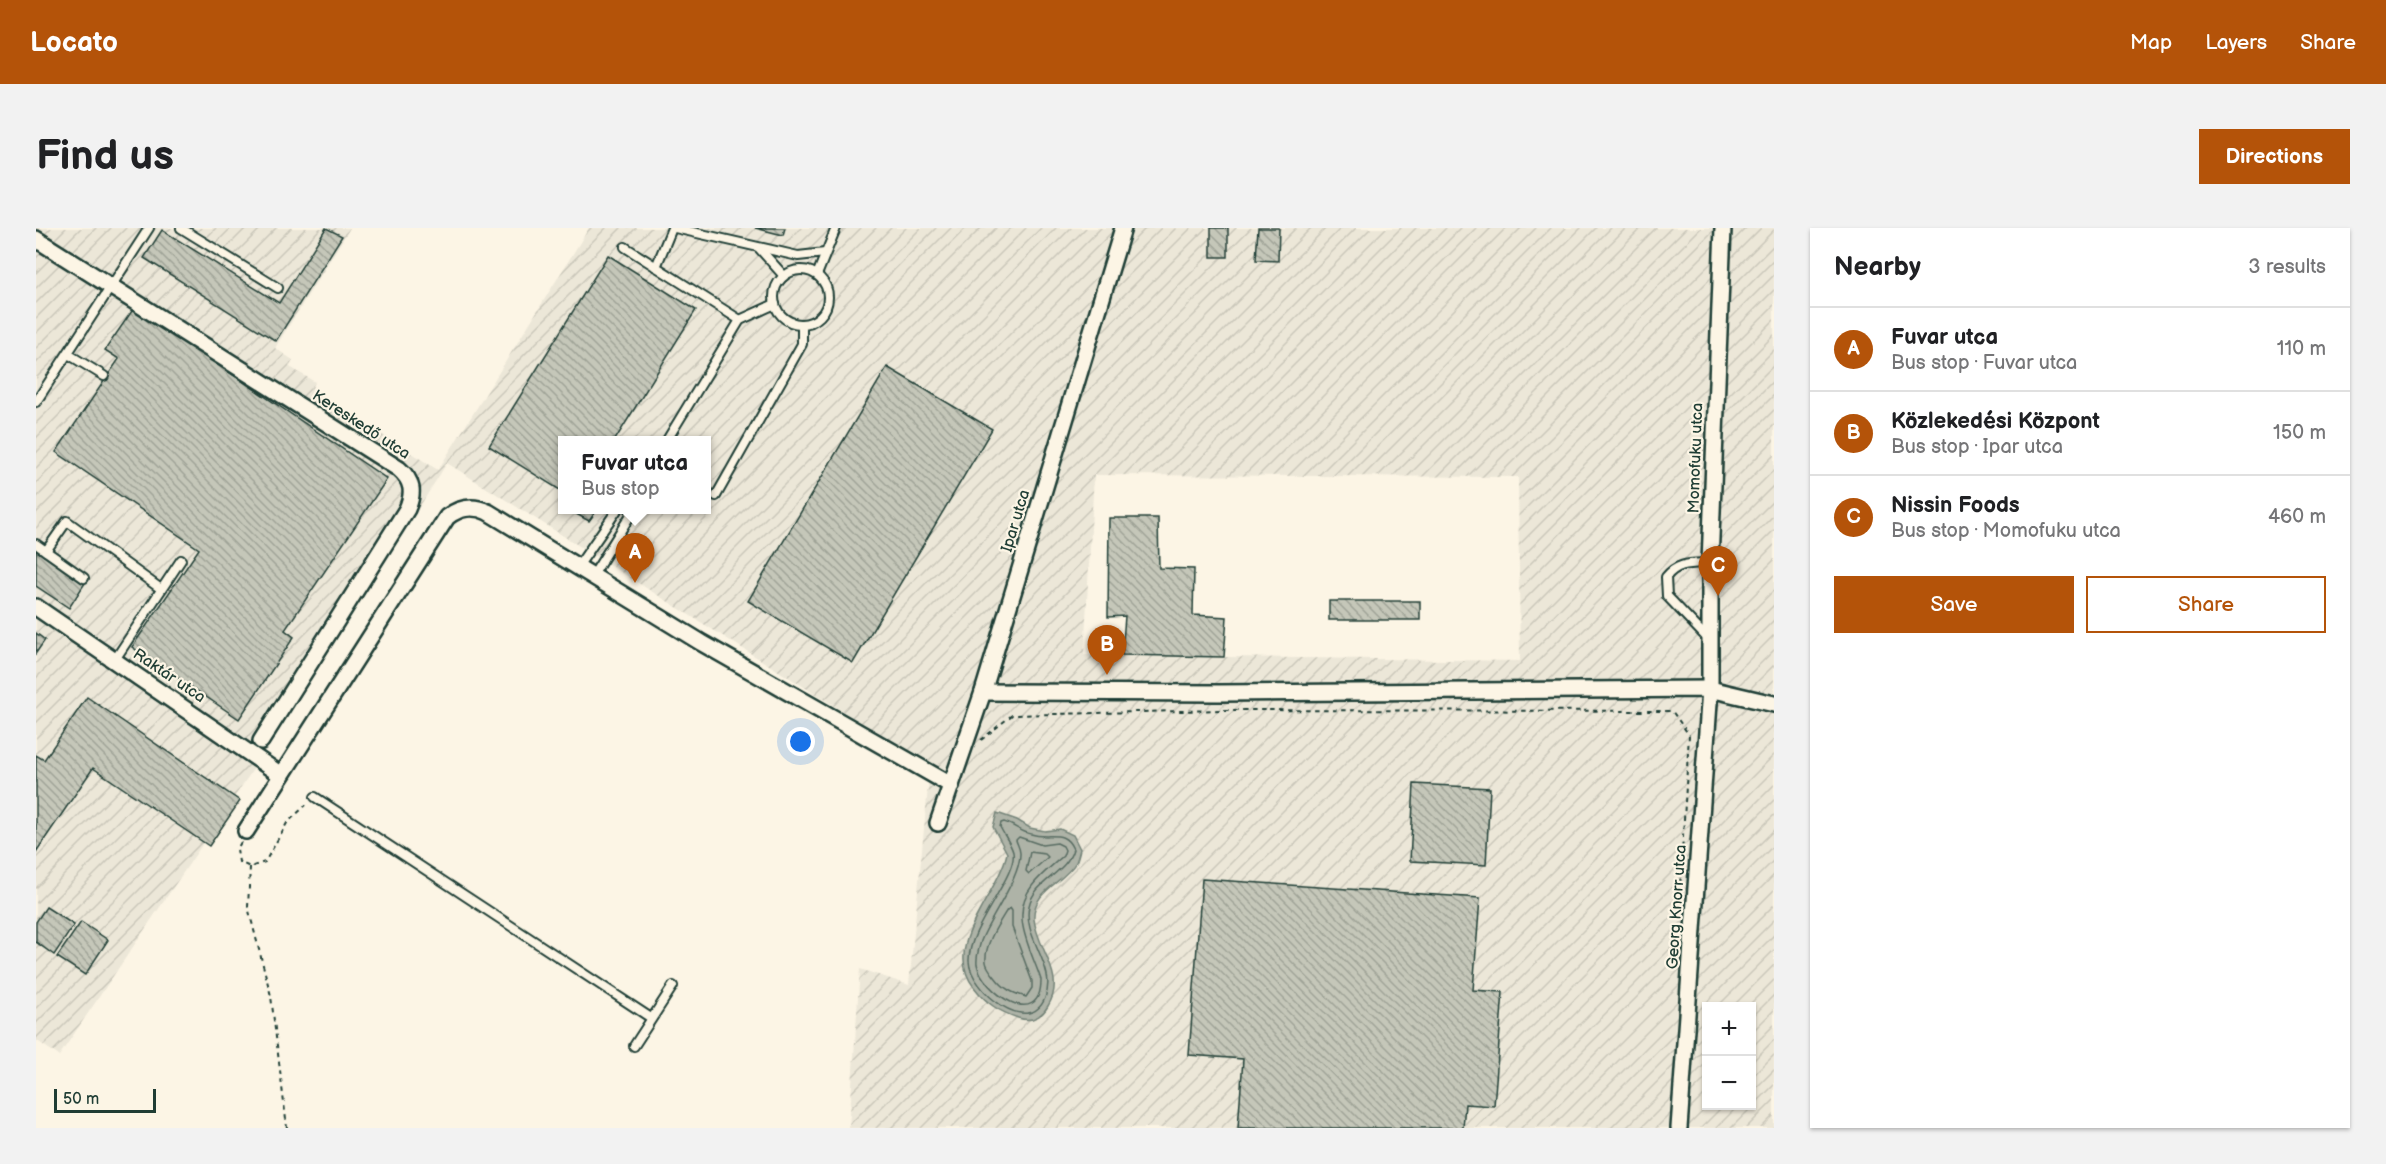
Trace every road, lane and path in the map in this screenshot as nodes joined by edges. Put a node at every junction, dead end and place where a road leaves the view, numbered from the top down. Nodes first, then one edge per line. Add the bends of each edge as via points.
1 (150, 228) edge
2 (181, 228) edge
3 (673, 228) edge
4 (836, 228) edge
5 (1123, 228) edge
6 (1723, 228) edge
7 (36, 239) edge
8 (625, 247) dead end
9 (759, 248) junction
10 (825, 253) junction
11 (656, 267) junction
12 (816, 275) junction
13 (784, 276) junction
14 (111, 287) junction
15 (278, 288) dead end
16 (775, 304) junction
17 (740, 320) junction
18 (802, 324) junction
19 (68, 354) junction
20 (104, 376) dead end
21 (36, 402) edge
22 (670, 436) edge
23 (716, 496) dead end
24 (614, 514) edge
25 (630, 514) edge
26 (36, 544) edge
27 (46, 551) junction
28 (181, 560) dead end
29 (1710, 563) junction
30 (577, 568) junction
31 (592, 577) junction
32 (84, 578) dead end
33 (161, 589) junction
34 (36, 607) edge
35 (1709, 640) junction
36 (114, 661) junction
37 (1710, 689) junction
38 (983, 692) junction
39 (1774, 704) edge
40 (261, 741) dead end
41 (962, 755) junction
42 (281, 775) junction
43 (951, 785) junction
44 (315, 796) joint
45 (938, 823) dead end
46 (246, 831) joint
47 (250, 867) junction
48 (1678, 925) dead end
49 (673, 986) dead end
50 (651, 1018) junction
51 (634, 1046) dead end
52 (286, 1128) edge
53 (1679, 1128) edge

1 - 14 lane
2 - 15 lane
3 - 9 lane
3 - 11 lane
4 - 10 lane
5 - 38 street, Ipar utca
6 - 29 street, Momofuku utca
7 - 14 street, Kereskedő utca
8 - 11 lane
9 - 10 lane via 798,256
9 - 13 lane
10 - 12 lane
11 - 17 lane
12 - 13 lane via 800,270
12 - 18 lane via 826,289 826,306 818,317
13 - 16 lane via 776,287
14 - 19 lane
14 - 40 street, Kereskedő utca via 399,469 410,481 411,500 407,509
16 - 17 lane
16 - 18 lane via 785,319
17 - 22 lane
18 - 23 lane via 802,344
19 - 20 lane
19 - 21 lane
24 - 30 lane
25 - 31 lane
26 - 27 lane
27 - 32 lane
27 - 33 lane via 67,521
28 - 33 lane
29 - 35 street, Momofuku utca
29 - 35 lane via 1684,564 1673,568 1666,577 1667,596
30 - 31 street
30 - 42 street via 480,508 454,512 447,517
31 - 43 street
33 - 36 lane
34 - 36 street, Raktár utca
35 - 37 street, Momofuku utca
36 - 42 street, Raktár utca
37 - 38 street
37 - 39 street
37 - 53 street, Georg Knorr utca
38 - 41 street, Ipar utca
41 - 43 street, Ipar utca
41 - 48 path via 1012,715 1222,710 1672,711 1689,735
42 - 46 street
43 - 45 street, Ipar utca
44 - 47 path via 287,823 265,862
44 - 50 lane
46 - 47 path via 237,849 239,862
47 - 52 path via 248,907 271,996
49 - 50 lane
50 - 51 lane

